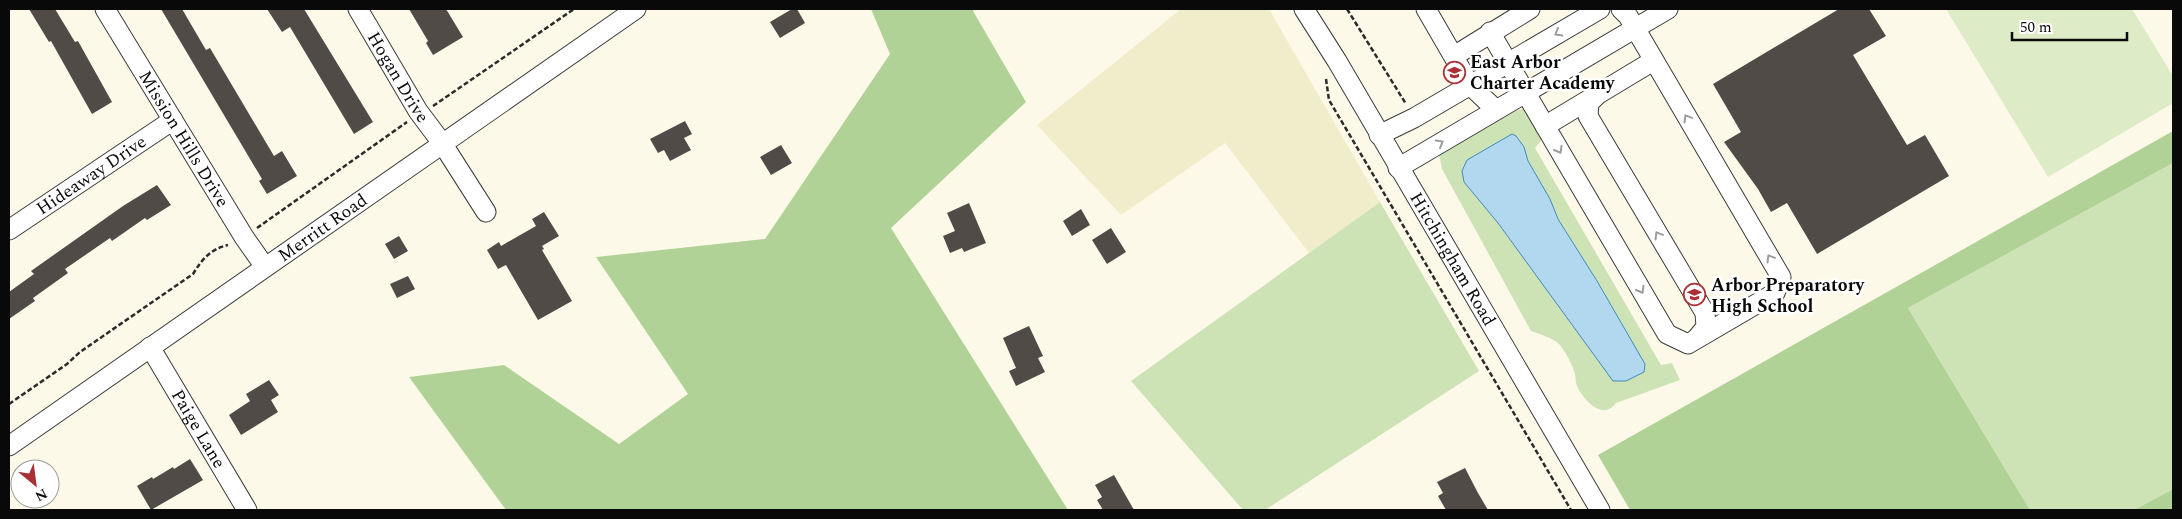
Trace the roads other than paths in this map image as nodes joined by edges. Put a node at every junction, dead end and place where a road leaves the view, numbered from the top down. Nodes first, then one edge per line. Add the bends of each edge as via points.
1 (105, 9) edge
2 (358, 9) edge
3 (1304, 9) edge
4 (1426, 9) edge
5 (1600, 9) edge
6 (1621, 9) edge
7 (1668, 9) edge
8 (1528, 10) edge
9 (625, 12) edge
10 (1634, 28) junction
11 (1490, 32) junction
12 (1454, 56) junction
13 (1653, 60) junction
14 (1508, 63) junction
15 (1470, 85) junction
16 (1526, 92) junction
17 (1599, 93) junction
18 (1496, 110) junction
19 (174, 120) junction
20 (1545, 126) junction
21 (1379, 135) junction
22 (442, 143) junction
23 (1398, 168) junction
24 (486, 212) dead end
25 (9, 230) edge
26 (265, 267) junction
27 (1697, 338) junction
28 (150, 347) junction
29 (9, 446) edge
30 (247, 510) edge
31 (1600, 510) edge

1 - 19 street, Mission Hills Drive
2 - 22 street, Hogan Drive via 420,114
3 - 21 street, Hitchingham Road
4 - 12 street
5 -> 14 street
6 - 10 street
7 - 10 street
8 - 11 street
9 - 22 street, Merritt Road
10 - 13 street
10 - 16 street
11 - 12 street
11 - 14 street
12 - 15 street
13 - 17 street
27 -> 13 street via 1775,293 1781,277
14 - 15 street
14 - 16 street
15 - 18 street
15 - 21 street
16 - 18 street
16 - 20 street
17 - 20 street
27 -> 17 street via 1706,326 1705,313 1588,116 1589,103
23 -> 18 street
19 - 25 street, Hideaway Drive
19 - 26 street, Mission Hills Drive
20 -> 27 street via 1667,334 1688,344
21 - 23 street, Hitchingham Road
22 - 24 street, Hogan Drive
22 - 26 street, Merritt Road
23 - 31 street, Hitchingham Road
26 - 28 street, Merritt Road
28 - 29 street, Merritt Road
28 - 30 street, Paige Lane

